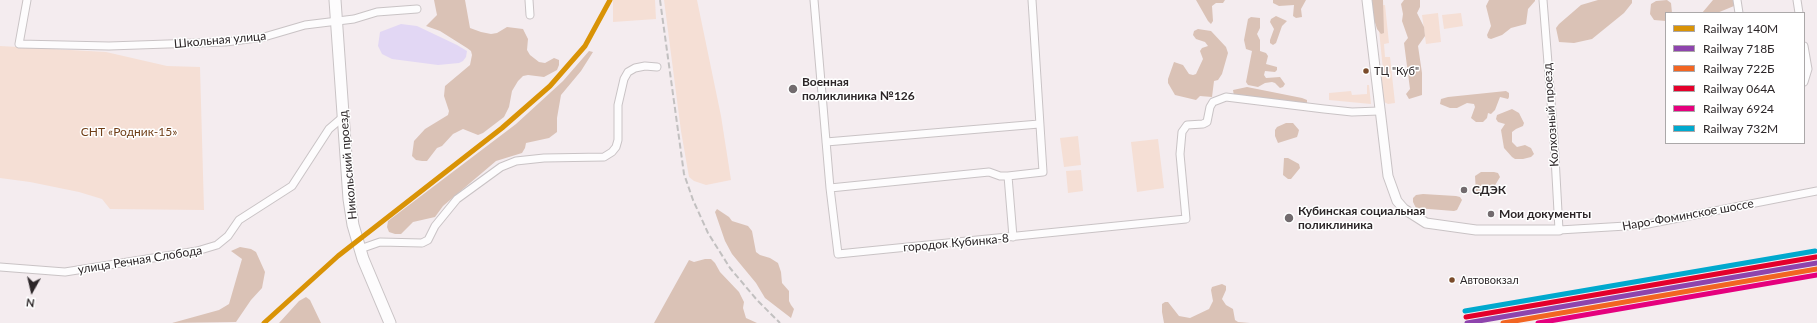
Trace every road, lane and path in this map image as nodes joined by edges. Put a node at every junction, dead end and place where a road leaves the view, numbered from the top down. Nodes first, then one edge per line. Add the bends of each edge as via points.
1 (27, 0) edge
2 (335, 0) edge
3 (529, 0) edge
4 (814, 0) edge
5 (1032, 0) edge
6 (1367, 0) edge
7 (1543, 0) edge
8 (1737, 0) edge
9 (1796, 0) edge
10 (417, 9) dead end
11 (1739, 12) edge
12 (1799, 12) edge
13 (530, 15) dead end
14 (336, 22) junction
15 (1805, 52) edge
16 (657, 67) dead end
17 (1805, 79) edge
18 (1379, 111) junction
19 (343, 117) junction
20 (1039, 124) junction
21 (826, 142) junction
22 (1008, 176) junction
23 (830, 188) junction
24 (1817, 191) edge
25 (1559, 230) junction
26 (1014, 237) junction
27 (360, 249) junction
28 (0, 267) edge
29 (390, 323) edge

1 - 14 street, Школьная улица via 19,44 109,46 226,42 264,38 305,25
2 - 14 main road, Никольский проезд
3 - 13 street
4 - 21 street, городок Кубинка-8
5 - 20 street
6 - 18 street
7 - 25 street, Колхозный проезд
8 - 11 street
9 - 12 street
10 - 14 street, Школьная улица via 377,12
14 - 19 main road, Никольский проезд
15 - 17 street via 1808,69
16 - 27 street via 645,66 628,72 618,105 618,140 612,152 604,157 544,158 516,161 500,167 457,199 435,226 428,240 422,243 380,242
18 - 25 street via 1388,176 1397,201 1404,209 1426,223 1476,230
18 - 26 street, городок Кубинка-8 via 1352,112 1219,98 1210,107 1208,122 1187,124 1182,132 1180,154 1186,219
19 - 27 main road, Никольский проезд via 349,199
19 - 28 street, улица Речная Слобода via 328,129 292,186 239,220 228,236 217,245 196,251 65,272
20 - 21 street
20 - 22 street via 1043,172
21 - 23 street, городок Кубинка-8
22 - 23 street via 989,172
22 - 26 street
23 - 26 street, городок Кубинка-8 via 838,254
24 - 25 street, Наро-Фоминское шоссе via 1643,225
27 - 29 main road, Никольский проезд

